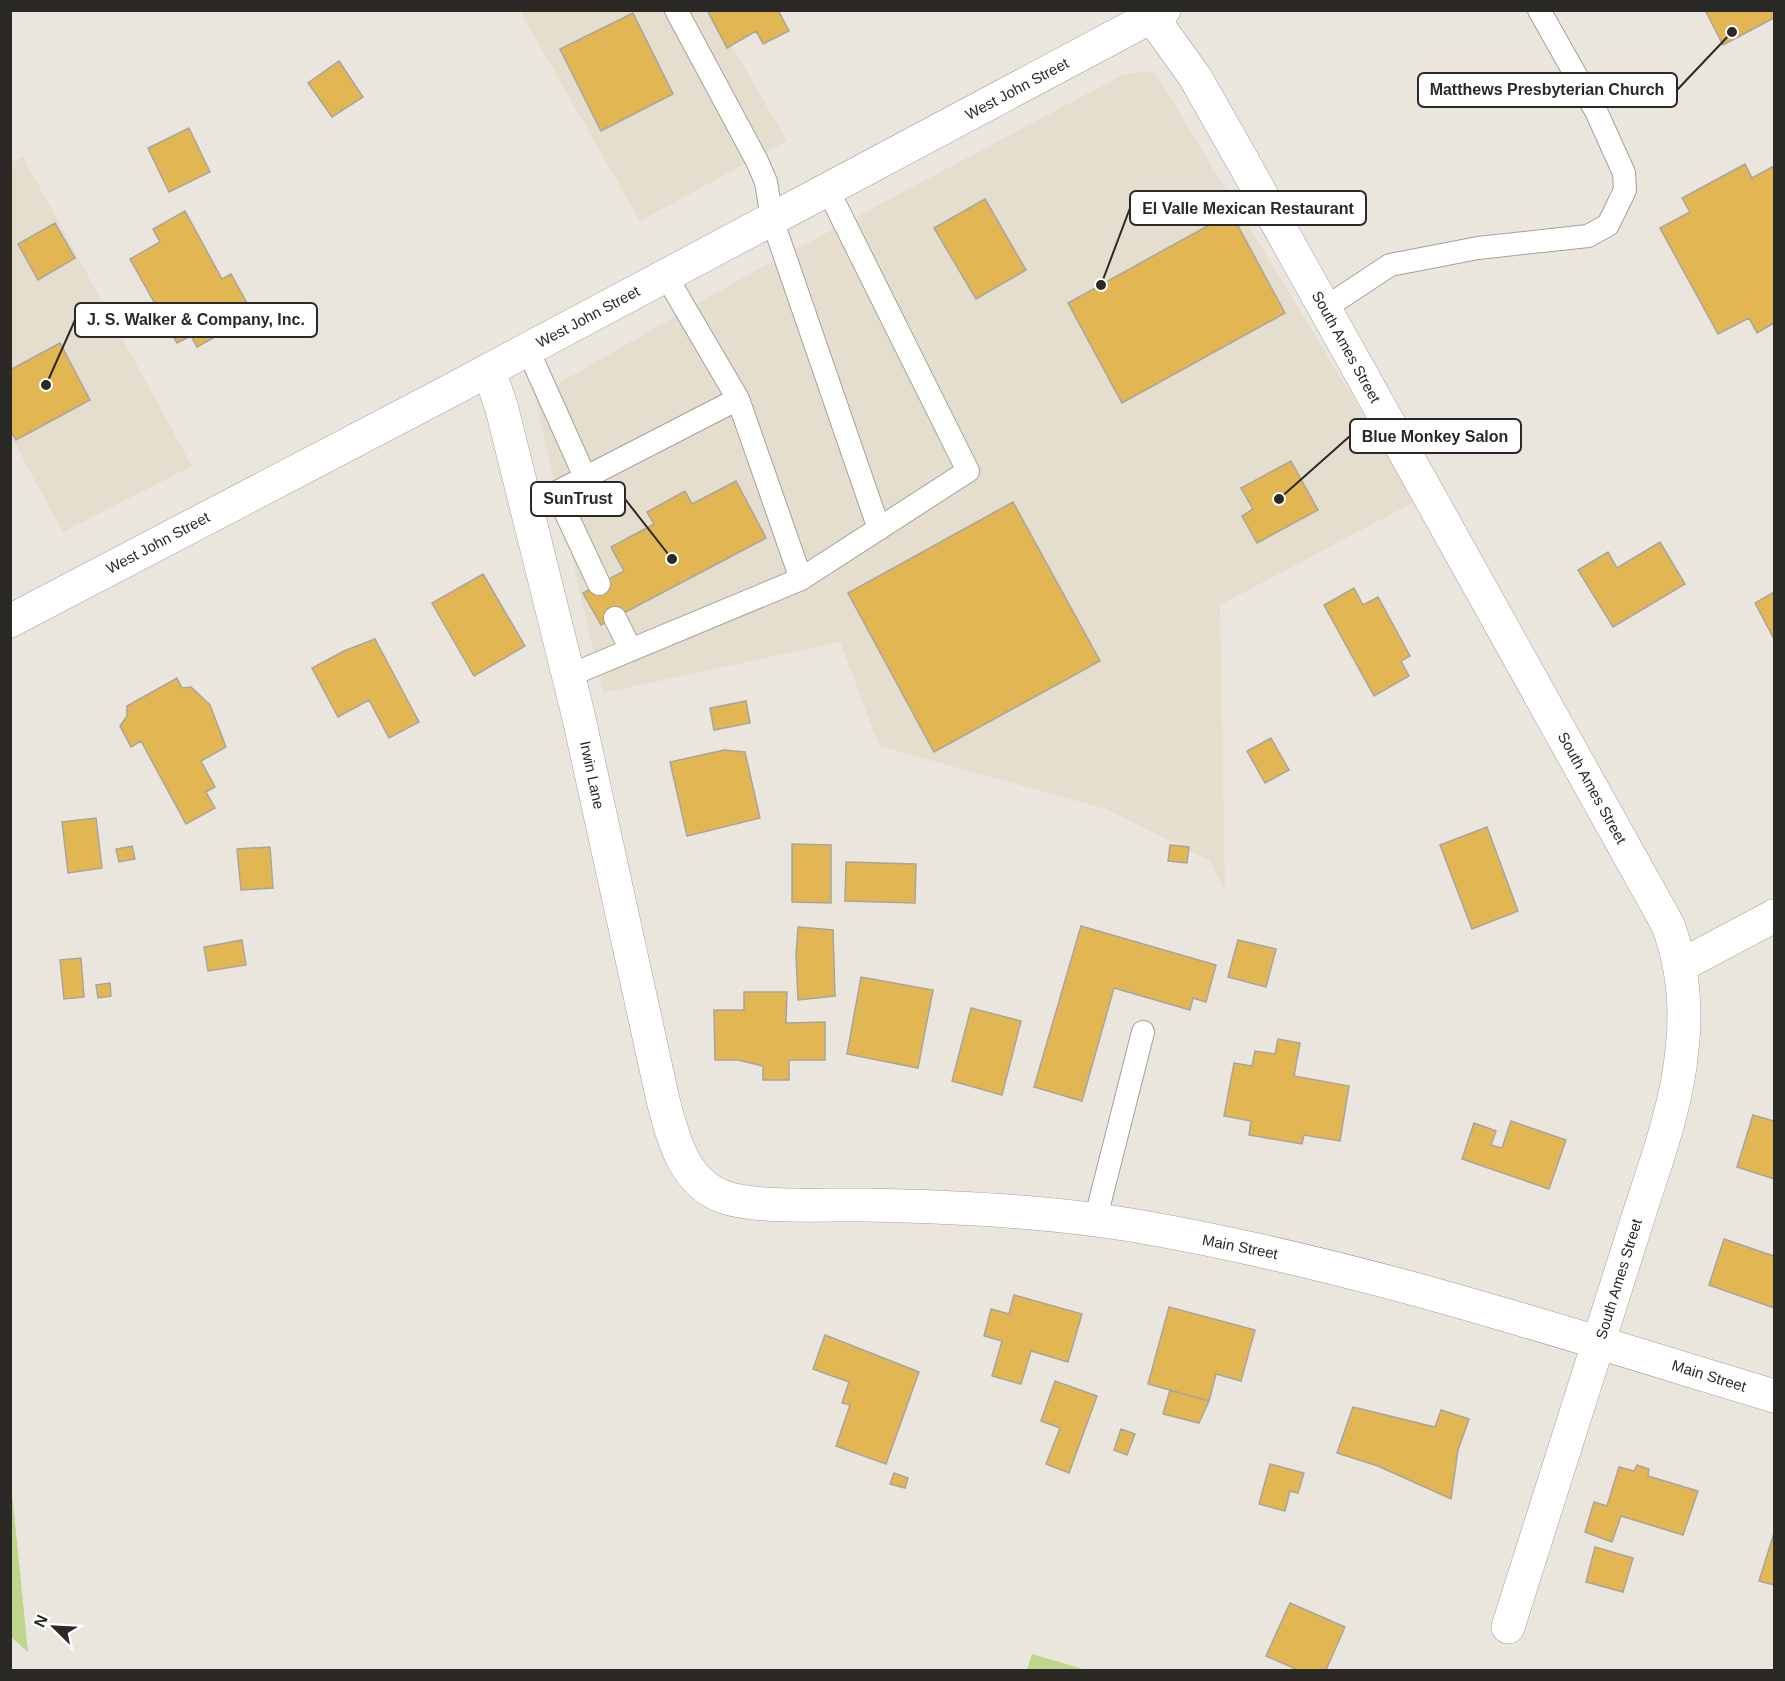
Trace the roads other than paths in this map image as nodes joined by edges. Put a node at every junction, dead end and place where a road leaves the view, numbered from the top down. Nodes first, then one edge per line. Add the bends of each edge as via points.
1 (676, 10) edge
2 (1539, 10) edge
3 (1154, 13) edge
4 (828, 190) junction
5 (772, 219) junction
6 (666, 276) junction
7 (1324, 308) junction
8 (528, 350) junction
9 (489, 370) junction
10 (738, 399) junction
11 (585, 477) junction
12 (556, 492) junction
13 (526, 508) junction
14 (879, 529) junction
15 (801, 579) junction
16 (599, 584) dead end
17 (615, 618) dead end
18 (10, 621) edge
19 (631, 650) junction
20 (568, 676) junction
21 (1774, 916) edge
22 (1680, 966) junction
23 (1143, 1032) dead end
24 (695, 1178) joint
25 (1095, 1221) junction
26 (1599, 1343) junction
27 (1774, 1396) edge
28 (1508, 1628) dead end

1 - 5 lane via 757,161 766,182
2 - 7 lane via 1596,111 1624,173 1625,190 1608,225 1588,236 1478,248 1390,265
3 - 4 street, West John Street
3 - 7 street, South Ames Street via 1195,77
4 - 5 street, West John Street
4 - 14 lane via 968,471
5 - 6 street, West John Street
5 - 14 lane
6 - 8 street, West John Street
6 - 10 lane
7 - 22 street, South Ames Street via 1668,925
8 - 9 street, West John Street
8 - 11 lane
9 - 13 street, Irwin Lane
9 - 18 street, West John Street
10 - 11 lane
10 - 15 lane
11 - 12 lane
12 - 13 lane
12 - 16 lane
13 - 20 street, Irwin Lane
14 - 15 lane
15 - 19 lane
17 - 19 lane
19 - 20 lane
20 - 24 street, Irwin Lane via 663,1100 674,1139
21 - 22 street
22 - 26 street, South Ames Street via 1684,1021 1672,1102
23 - 25 lane
24 - 25 street, Main Street via 718,1195 755,1202 935,1206
25 - 26 street, Main Street via 1328,1265
26 - 27 street, Main Street
26 - 28 street, South Ames Street

